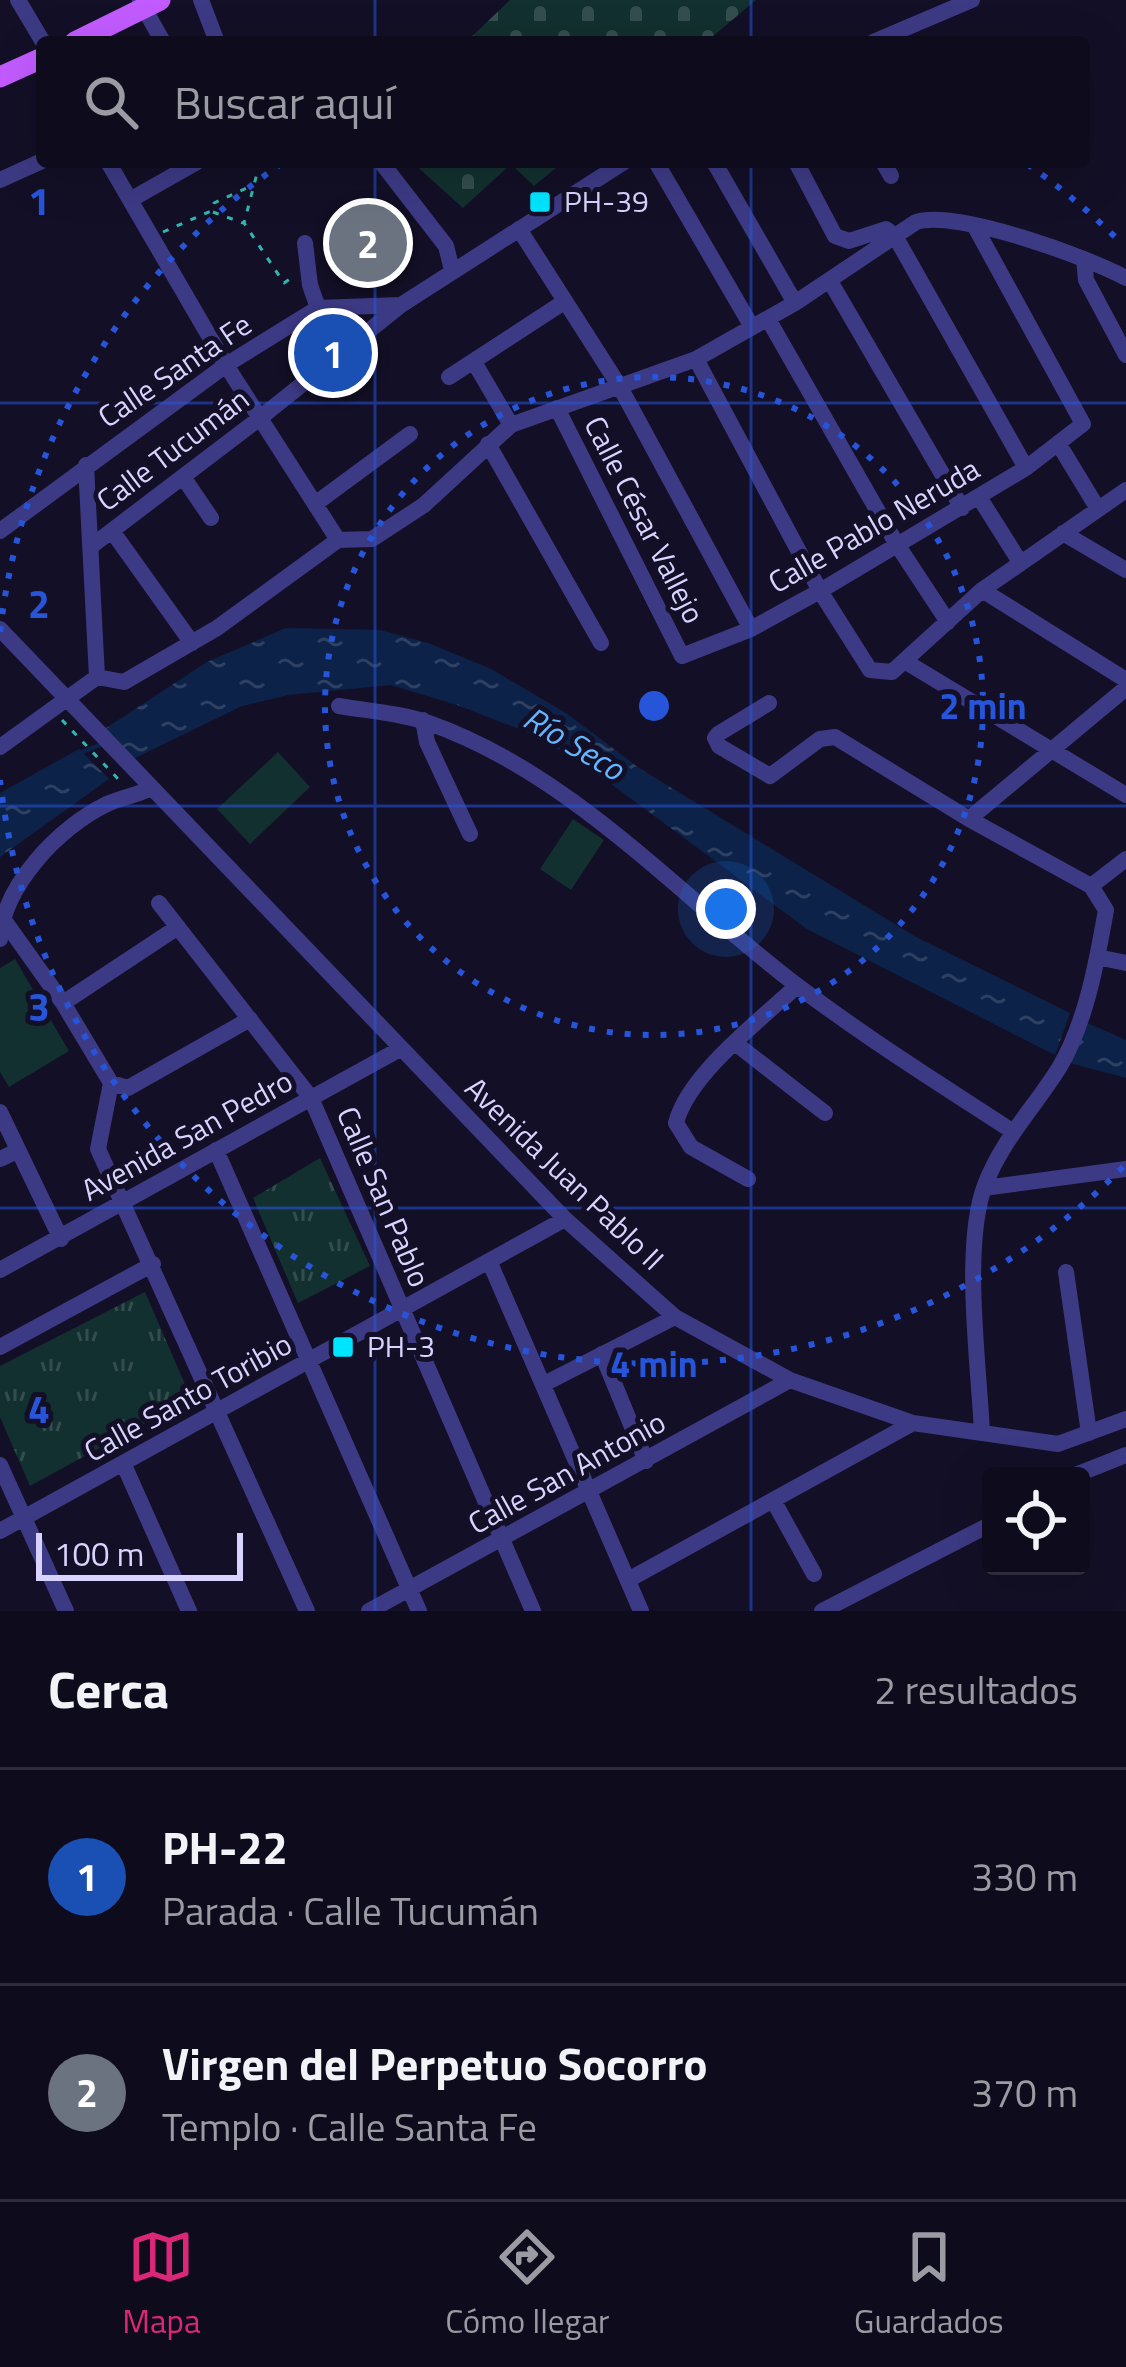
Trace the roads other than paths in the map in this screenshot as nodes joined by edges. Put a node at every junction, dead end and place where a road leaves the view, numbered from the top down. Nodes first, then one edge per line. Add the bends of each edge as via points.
1 (18, 0) edge
2 (201, 0) edge
3 (972, 0) edge
4 (148, 2) edge
5 (39, 36) edge
6 (86, 36) edge
7 (161, 36) edge
8 (215, 36) edge
9 (887, 36) edge
10 (36, 61) edge
11 (0, 77) edge
12 (36, 164) edge
13 (111, 168) edge
14 (186, 168) edge
15 (386, 168) edge
16 (615, 168) edge
17 (660, 168) edge
18 (717, 168) edge
19 (799, 168) edge
20 (0, 180) edge
21 (130, 200) junction
22 (974, 226) junction
23 (519, 229) junction
24 (895, 236) junction
25 (305, 243) dead end
26 (1084, 259) junction
27 (452, 270) junction
28 (1126, 278) edge
29 (830, 280) junction
30 (564, 302) junction
31 (795, 303) junction
32 (400, 305) junction
33 (318, 308) junction
34 (760, 323) junction
35 (1126, 355) edge
36 (696, 358) junction
37 (474, 362) junction
38 (226, 365) junction
39 (449, 377) dead end
40 (620, 387) junction
41 (557, 408) junction
42 (260, 418) junction
43 (511, 425) junction
44 (410, 434) dead end
45 (1058, 443) junction
46 (488, 444) junction
47 (86, 465) junction
48 (1026, 468) junction
49 (183, 477) junction
50 (1126, 490) edge
51 (979, 497) junction
52 (315, 504) junction
53 (962, 508) junction
54 (1098, 509) junction
55 (211, 518) dead end
56 (0, 531) edge
57 (112, 531) junction
58 (1063, 533) junction
59 (338, 540) junction
60 (896, 544) junction
61 (92, 545) junction
62 (1020, 562) junction
63 (1126, 570) edge
64 (982, 590) junction
65 (820, 591) junction
66 (948, 622) junction
67 (0, 629) edge
68 (751, 629) junction
69 (192, 643) junction
70 (601, 643) dead end
71 (682, 656) joint
72 (906, 662) junction
73 (97, 677) junction
74 (1126, 684) edge
75 (769, 703) dead end
76 (339, 706) dead end
77 (62, 707) junction
78 (424, 721) junction
79 (0, 746) edge
80 (1053, 749) junction
81 (151, 788) junction
82 (1126, 795) edge
83 (969, 819) junction
84 (470, 834) dead end
85 (1126, 859) edge
86 (1091, 886) junction
87 (159, 903) dead end
88 (1, 916) edge
89 (178, 927) junction
90 (0, 939) edge
91 (1097, 957) junction
92 (1126, 963) edge
93 (797, 986) junction
94 (63, 1003) junction
95 (250, 1019) junction
96 (735, 1043) junction
97 (400, 1049) junction
98 (111, 1083) junction
99 (311, 1098) junction
100 (0, 1112) edge
101 (826, 1113) dead end
102 (1012, 1131) junction
103 (216, 1150) junction
104 (9, 1155) edge
105 (1126, 1168) edge
106 (748, 1179) dead end
107 (984, 1188) junction
108 (124, 1200) junction
109 (566, 1219) junction
110 (61, 1239) junction
111 (490, 1263) junction
112 (153, 1264) junction
113 (0, 1270) edge
114 (1066, 1273) dead end
115 (403, 1311) junction
116 (675, 1317) junction
117 (0, 1347) edge
118 (602, 1354) junction
119 (311, 1360) junction
120 (790, 1380) junction
121 (544, 1384) junction
122 (219, 1412) junction
123 (1126, 1419) edge
124 (913, 1423) junction
125 (982, 1432) junction
126 (1089, 1433) junction
127 (1126, 1455) edge
128 (646, 1461) junction
129 (0, 1465) edge
130 (124, 1465) junction
131 (1090, 1469) edge
132 (590, 1491) junction
133 (772, 1500) junction
134 (25, 1517) junction
135 (982, 1529) edge
136 (0, 1531) edge
137 (502, 1539) junction
138 (814, 1574) dead end
139 (628, 1580) junction
140 (410, 1588) junction
141 (66, 1611) edge
142 (189, 1611) edge
143 (307, 1611) edge
144 (369, 1611) edge
145 (419, 1611) edge
146 (533, 1611) edge
147 (641, 1611) edge
148 (823, 1611) edge

1 - 5 street
2 - 8 street
3 - 9 street
4 - 6 main road
4 - 7 street
10 - 11 main road
12 - 20 street
13 - 21 street
14 - 21 street
15 - 27 street via 446,246
16 - 23 street, Calle Tucumán
17 - 34 street
18 - 31 street
19 - 24 street via 836,236 849,241 886,229
21 - 38 street
22 - 24 street via 932,217
22 - 26 street
22 - 45 street, Calle Pablo Neruda via 1083,424
23 - 27 street, Calle Tucumán
23 - 30 street
24 - 29 street
24 - 48 street
25 - 33 street
26 - 28 street
26 - 35 street via 1086,280
27 - 32 street, Calle Tucumán
29 - 31 street
29 - 53 street
30 - 37 street
30 - 40 street
31 - 34 street
32 - 33 street, Calle Santa Fe
32 - 42 street, Calle Tucumán
33 - 38 street, Calle Santa Fe
34 - 36 street
34 - 60 street
36 - 40 street
36 - 65 street
37 - 39 street
37 - 43 street
38 - 42 street
38 - 47 street, Calle Santa Fe
40 - 41 street
40 - 68 street
41 - 43 street
41 - 71 street, Calle César Vallejo
42 - 49 street, Calle Tucumán
42 - 52 street
43 - 46 street
44 - 52 street
45 - 48 street, Calle Pablo Neruda
45 - 54 street
46 - 59 street via 439,494 372,539
46 - 70 street
47 - 56 street, Calle Santa Fe
47 - 61 street
48 - 51 street, Calle Pablo Neruda
49 - 55 street
49 - 57 street, Calle Tucumán
50 - 54 street
51 - 53 street, Calle Pablo Neruda
51 - 62 street
52 - 59 street
53 - 60 street, Calle Pablo Neruda
54 - 58 street
57 - 61 street, Calle Tucumán
57 - 69 street
58 - 62 street
58 - 63 street
59 - 69 street
60 - 65 street, Calle Pablo Neruda
60 - 66 street
61 - 73 street
62 - 64 street
64 - 66 street
64 - 74 street
65 - 68 street, Calle Pablo Neruda
65 - 72 street via 870,670 892,673
66 - 72 street
67 - 77 street, Avenida Juan Pablo II
68 - 71 street, Calle Pablo Neruda
69 - 73 street via 124,682
72 - 80 street
73 - 77 street
74 - 80 street
75 - 83 street via 718,734 719,746 770,776 820,739 835,737
76 - 78 street
77 - 79 street
77 - 81 street, Avenida Juan Pablo II via 127,776
78 - 84 street
78 - 93 street via 519,766 632,847
80 - 82 street
80 - 83 street
81 - 88 street via 75,824 26,875
81 - 97 street, Avenida Juan Pablo II
83 - 86 street
85 - 86 street
86 - 91 street via 1106,910
87 - 89 street, Calle San Pablo
88 - 90 street
88 - 94 street
89 - 94 street
89 - 95 street, Calle San Pablo
91 - 92 street
91 - 102 street via 1065,1056
93 - 96 street
93 - 102 street
94 - 98 street
95 - 98 street via 128,1088
95 - 99 street, Calle San Pablo
96 - 101 street
96 - 106 street via 681,1102 676,1123 691,1147
97 - 99 street, Avenida San Pedro
97 - 109 street, Avenida Juan Pablo II
98 - 108 street via 98,1149
99 - 103 street, Avenida San Pedro
99 - 115 street, Calle San Pablo
100 - 104 street
102 - 107 street
103 - 108 street, Avenida San Pedro
103 - 119 street
104 - 110 street
105 - 107 street
107 - 125 street via 976,1233
108 - 110 street, Avenida San Pedro
108 - 112 street
109 - 111 street, Calle Santo Toribio
109 - 116 street, Avenida Juan Pablo II
110 - 113 street, Avenida San Pedro
111 - 115 street, Calle Santo Toribio
111 - 121 street
112 - 117 street
112 - 122 street
114 - 126 street
115 - 119 street, Calle Santo Toribio
115 - 137 street, Calle San Pablo
116 - 118 street
116 - 120 street, Avenida Juan Pablo II
118 - 121 street
118 - 128 street
119 - 122 street, Calle Santo Toribio
119 - 140 street
120 - 124 street, Avenida Juan Pablo II
120 - 128 street, Calle San Antonio
121 - 132 street
122 - 130 street, Calle Santo Toribio
122 - 143 street
123 - 126 street
124 - 125 street, Avenida Juan Pablo II
124 - 133 street
125 - 126 street, Avenida Juan Pablo II via 1058,1444
127 - 131 street
128 - 132 street, Calle San Antonio
129 - 134 street
130 - 134 street, Calle Santo Toribio
130 - 142 street
132 - 137 street, Calle San Antonio
132 - 139 street
133 - 138 street
133 - 139 street
134 - 136 street, Calle Santo Toribio
134 - 141 street
135 - 148 street
137 - 140 street, Calle San Antonio
137 - 146 street, Calle San Pablo
139 - 147 street
140 - 144 street, Calle San Antonio
140 - 145 street

